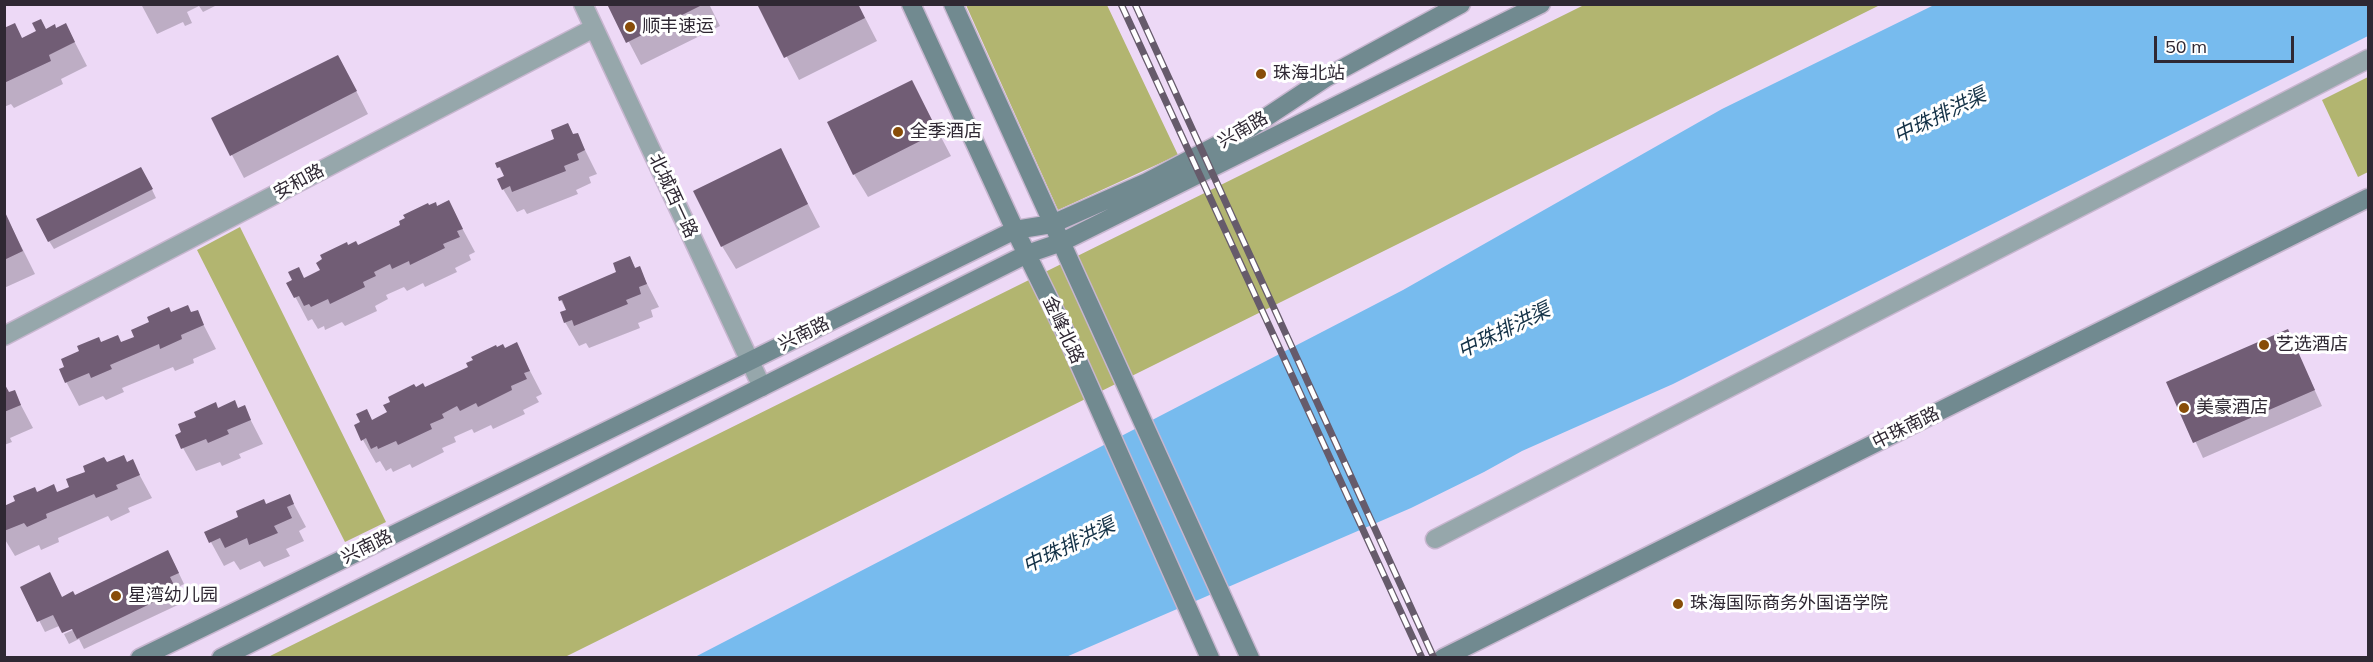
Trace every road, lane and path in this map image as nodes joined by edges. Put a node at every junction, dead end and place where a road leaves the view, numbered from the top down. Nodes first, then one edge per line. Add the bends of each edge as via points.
1 (583, 4) edge
2 (911, 4) edge
3 (953, 4) edge
4 (1461, 4) edge
5 (1536, 6) edge
6 (594, 28) junction
7 (2368, 59) edge
8 (2366, 205) edge
9 (1052, 224) junction
10 (1015, 230) junction
11 (1062, 242) junction
12 (1027, 254) junction
13 (4, 336) edge
14 (750, 362) junction
15 (762, 387) junction
16 (1434, 538) dead end
17 (1209, 655) edge
18 (140, 657) edge
19 (221, 657) edge
20 (1250, 657) edge
21 (1443, 657) edge

1 - 6 street, 北城西一路
2 - 10 street, 金峰北路
3 - 9 street, 金峰北路
4 - 9 street, 兴南路 via 1327,77 1250,128 1147,182
5 - 11 street, 兴南路
6 - 13 street, 安和路
6 - 14 street, 北城西一路
7 - 16 street
8 - 21 street, 中珠南路
9 - 10 street, 兴南路
9 - 11 street, 金峰北路
10 - 12 street, 金峰北路
10 - 14 street, 兴南路
11 - 12 street, 兴南路
11 - 20 street, 金峰北路
12 - 15 street, 兴南路
12 - 17 street, 金峰北路
14 - 15 street, 北城西一路
14 - 18 street, 兴南路
15 - 19 street, 兴南路

